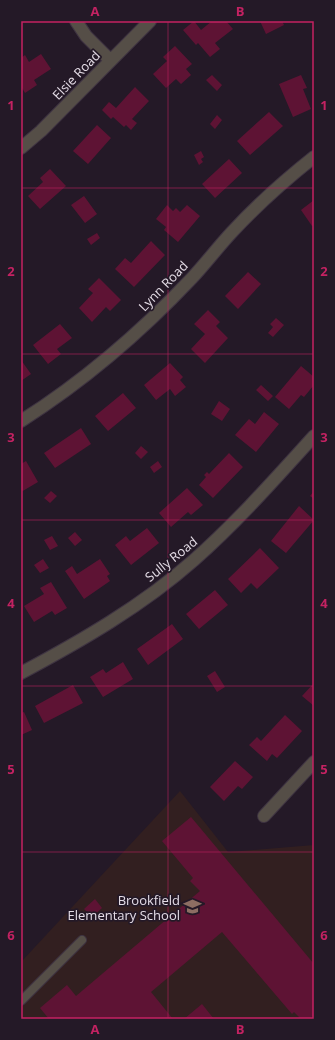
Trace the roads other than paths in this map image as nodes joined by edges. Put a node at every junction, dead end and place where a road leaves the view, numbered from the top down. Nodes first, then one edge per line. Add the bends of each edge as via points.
1 (76, 21) edge
2 (150, 21) edge
3 (110, 60) junction
4 (21, 148) edge
5 (314, 157) edge
6 (21, 421) edge
7 (314, 436) edge
8 (21, 673) edge
9 (314, 762) edge
10 (264, 816) dead end
11 (82, 940) dead end
12 (21, 1001) edge

1 - 3 street via 86,36
2 - 3 street, Elsie Road
3 - 4 street, Elsie Road
5 - 6 street, Lynn Road via 290,176 231,233 148,322 66,392
7 - 8 street, Sully Road via 257,500 193,561 104,625
9 - 10 street
11 - 12 lane

